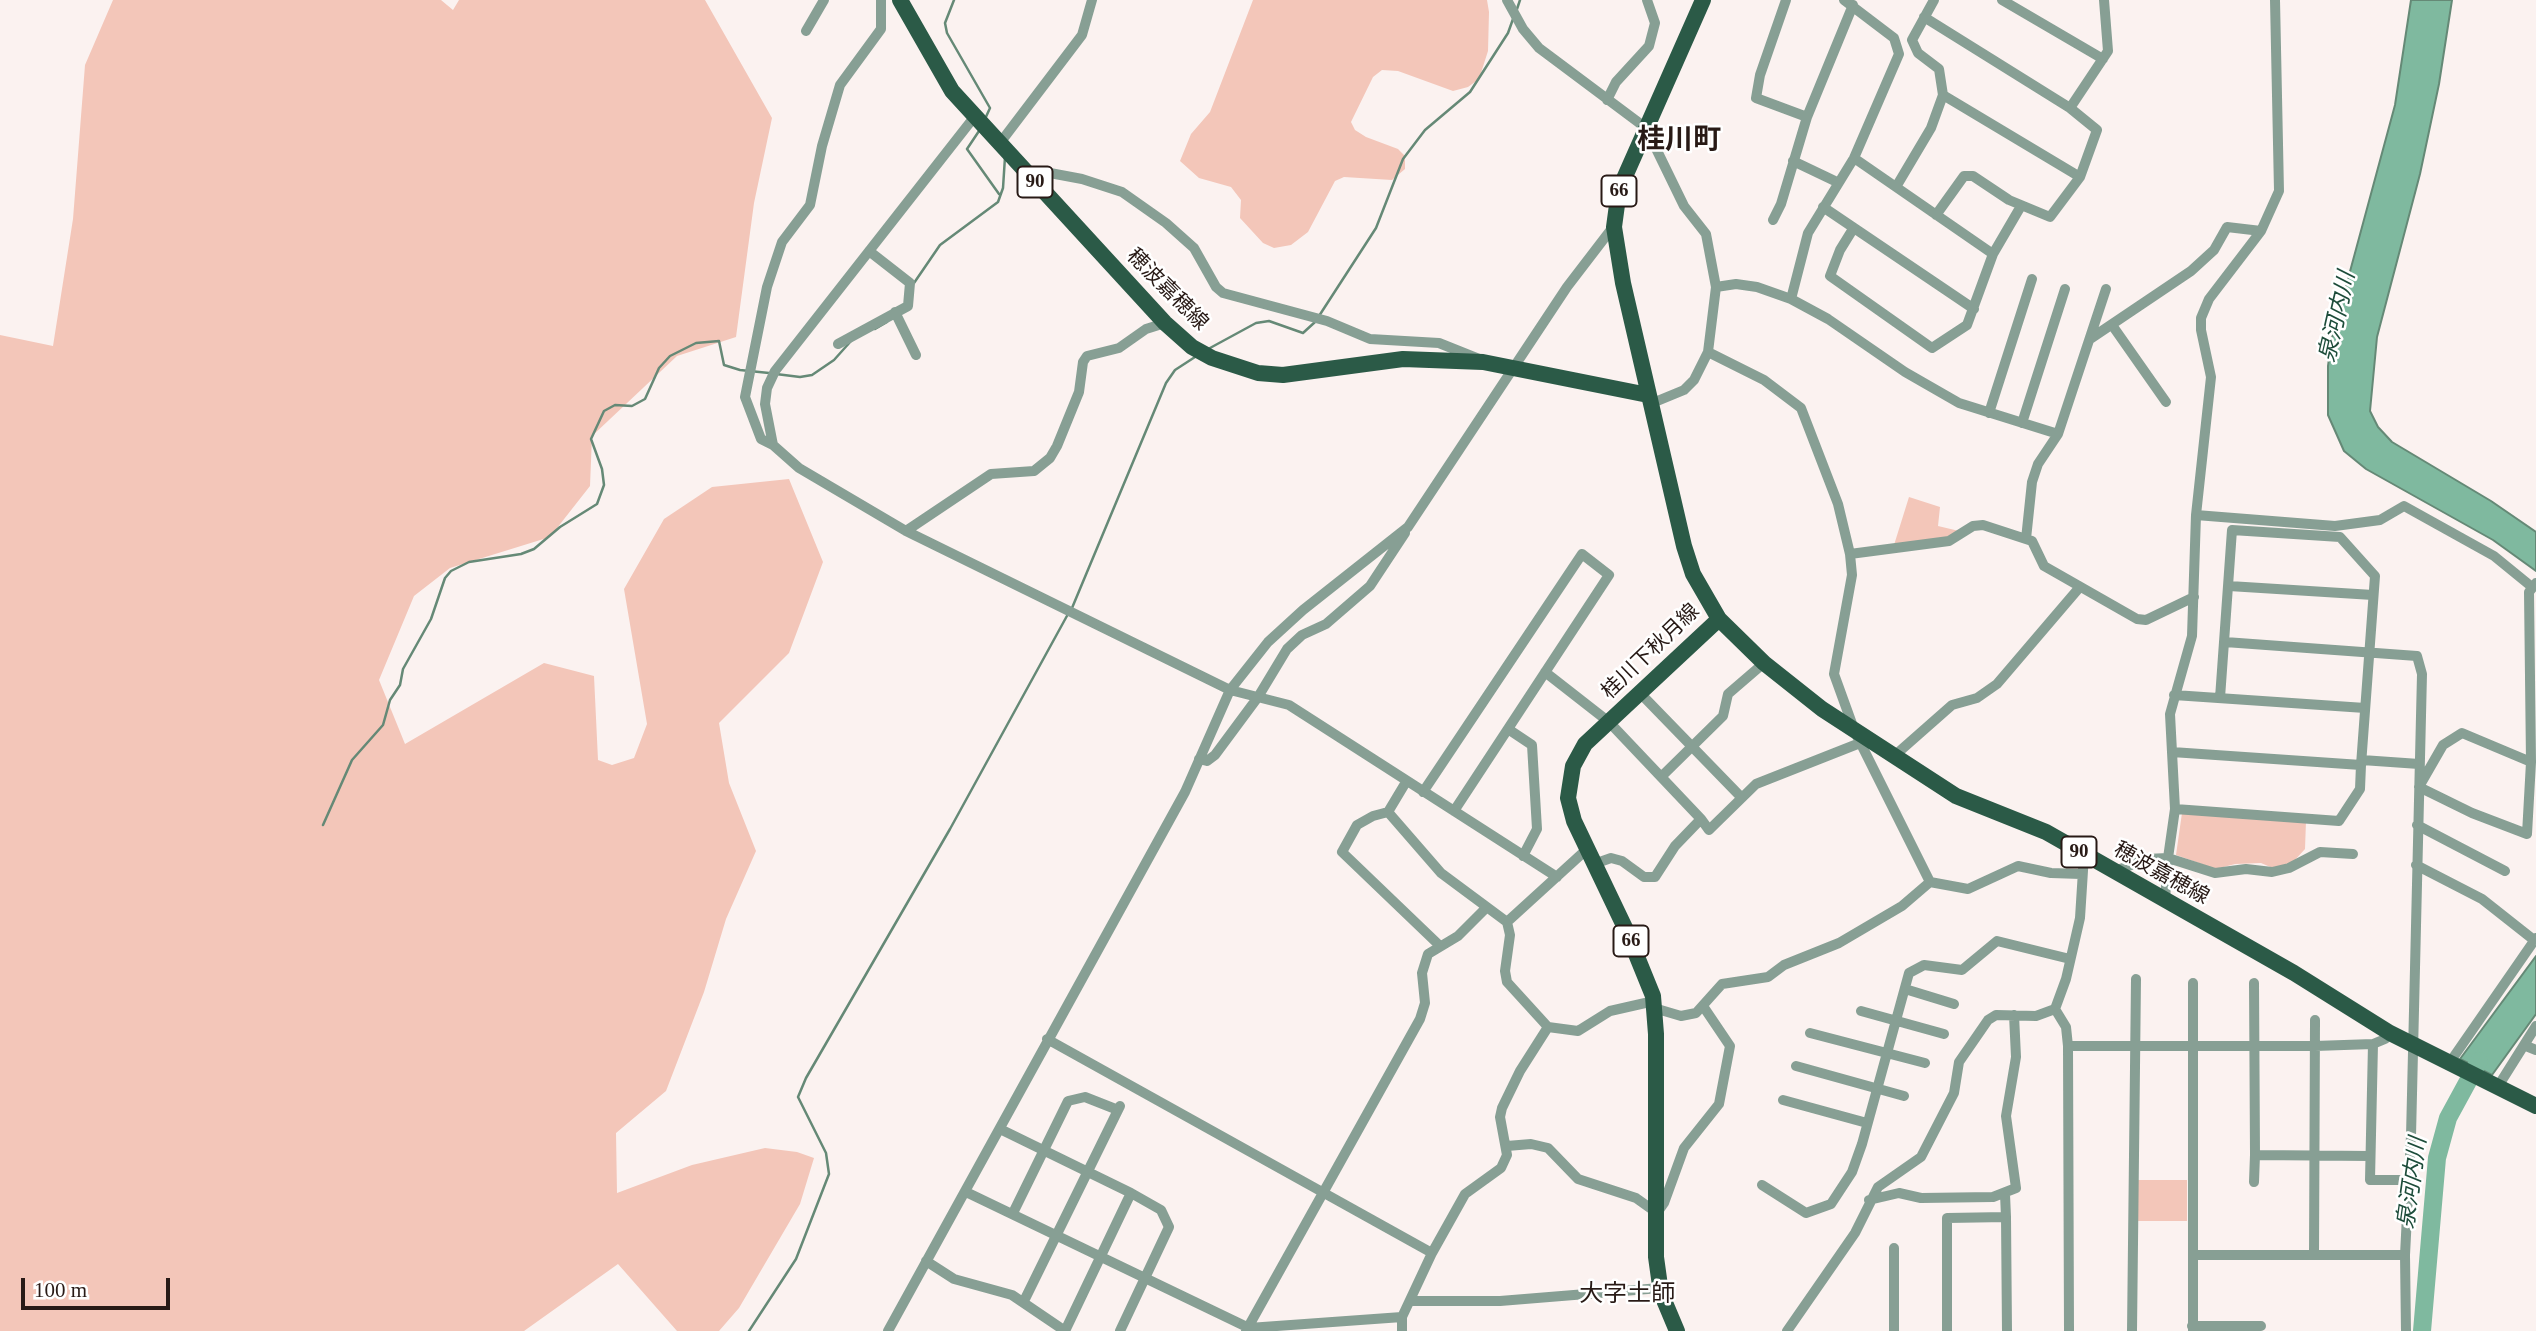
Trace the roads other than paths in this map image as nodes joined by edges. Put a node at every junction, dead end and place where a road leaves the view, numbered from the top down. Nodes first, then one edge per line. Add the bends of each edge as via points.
1 (824, 0) edge
2 (881, 0) edge
3 (900, 0) edge
4 (1092, 0) edge
5 (1507, 0) edge
6 (1647, 0) edge
7 (1703, 0) edge
8 (1786, 0) edge
9 (1934, 0) edge
10 (2002, 0) edge
11 (2104, 0) edge
12 (2275, 0) edge
13 (1848, 2) edge
14 (1924, 17) junction
15 (806, 31) dead end
16 (2103, 59) junction
17 (1943, 95) junction
18 (1607, 100) junction
19 (2070, 108) junction
20 (975, 116) junction
21 (1807, 117) junction
22 (1646, 128) junction
23 (999, 143) junction
24 (1854, 158) junction
25 (1793, 161) junction
26 (1030, 177) junction
27 (2080, 177) junction
28 (1837, 183) junction
29 (1896, 187) junction
30 (2021, 206) junction
31 (1822, 208) junction
32 (1936, 215) junction
33 (1773, 219) dead end
34 (1614, 227) junction
35 (1853, 229) junction
36 (2261, 231) junction
37 (869, 251) junction
38 (1993, 254) junction
39 (2032, 279) dead end
40 (1716, 287) junction
41 (2065, 289) dead end
42 (2106, 289) dead end
43 (1791, 299) junction
44 (1974, 309) junction
45 (895, 313) junction
46 (1165, 323) junction
47 (2112, 326) junction
48 (2090, 339) junction
49 (838, 344) dead end
50 (1708, 352) junction
51 (916, 355) dead end
52 (1483, 362) junction
53 (1515, 369) junction
54 (1649, 399) junction
55 (2166, 402) dead end
56 (1989, 413) junction
57 (2022, 423) junction
58 (2058, 435) junction
59 (773, 445) junction
60 (2196, 515) junction
61 (1408, 527) junction
62 (905, 531) junction
63 (2026, 539) junction
64 (1850, 554) junction
65 (2535, 584) edge
66 (2229, 586) junction
67 (2079, 588) junction
68 (2373, 595) junction
69 (2194, 597) junction
70 (1719, 619) junction
71 (2225, 642) junction
72 (2369, 652) junction
73 (1764, 663) junction
74 (1545, 672) junction
75 (1230, 690) junction
76 (1640, 693) junction
77 (2174, 695) junction
78 (1258, 697) junction
79 (2220, 698) junction
80 (2365, 708) junction
81 (1609, 722) junction
82 (1508, 729) junction
83 (1858, 737) junction
84 (1693, 748) junction
85 (2172, 752) junction
86 (1893, 757) junction
87 (1199, 759) junction
88 (2362, 762) junction
89 (2531, 762) junction
90 (2419, 764) junction
91 (1661, 777) junction
92 (1406, 782) junction
93 (2419, 787) junction
94 (1423, 792) junction
95 (1741, 797) junction
96 (2175, 809) junction
97 (1454, 811) junction
98 (1388, 812) junction
99 (1701, 819) junction
100 (2417, 825) junction
101 (1586, 850) junction
102 (2353, 854) dead end
103 (2084, 855) junction
104 (1523, 856) junction
105 (2168, 858) junction
106 (1594, 864) junction
107 (2416, 865) junction
108 (2505, 871) dead end
109 (2113, 872) junction
110 (2081, 874) junction
111 (1557, 877) junction
112 (1930, 883) junction
113 (2165, 900) junction
114 (1486, 908) junction
115 (1507, 922) junction
116 (2535, 939) edge
117 (1439, 945) junction
118 (2070, 959) junction
119 (2136, 979) dead end
120 (2193, 983) dead end
121 (2254, 983) dead end
122 (1905, 989) junction
123 (1954, 1004) dead end
124 (1654, 1005) junction
125 (1703, 1006) junction
126 (2055, 1009) junction
127 (1861, 1011) dead end
128 (2014, 1016) junction
129 (2315, 1020) dead end
130 (1895, 1021) junction
131 (2536, 1026) edge
132 (1548, 1027) junction
133 (1810, 1033) dead end
134 (2390, 1033) junction
135 (1944, 1034) dead end
136 (1047, 1039) junction
137 (2373, 1044) junction
138 (2068, 1046) junction
139 (2134, 1046) junction
140 (2193, 1046) junction
141 (2315, 1046) junction
142 (2412, 1046) junction
143 (2256, 1047) junction
144 (2531, 1048) edge
145 (1886, 1053) junction
146 (1925, 1063) dead end
147 (1797, 1066) dead end
148 (2450, 1066) junction
149 (2493, 1086) junction
150 (1877, 1089) junction
151 (1904, 1096) dead end
152 (1783, 1100) dead end
153 (2536, 1106) edge
154 (1867, 1123) junction
155 (1000, 1129) junction
156 (1507, 1146) junction
157 (1044, 1150) junction
158 (2255, 1156) junction
159 (2315, 1156) junction
160 (2370, 1156) junction
161 (1088, 1172) junction
162 (2407, 1180) junction
163 (2254, 1182) dead end
164 (1762, 1185) dead end
165 (966, 1192) junction
166 (1324, 1192) junction
167 (1132, 1193) junction
168 (2005, 1194) junction
169 (1945, 1199) junction
170 (1869, 1200) junction
171 (1013, 1213) junction
172 (1657, 1213) junction
173 (2006, 1217) junction
174 (1947, 1218) junction
175 (1058, 1235) junction
176 (1894, 1248) dead end
177 (1432, 1253) junction
178 (2193, 1255) junction
179 (2314, 1255) junction
180 (2404, 1255) junction
181 (1102, 1257) junction
182 (926, 1261) junction
183 (1144, 1278) junction
184 (1660, 1288) junction
185 (1024, 1301) junction
186 (1410, 1301) junction
187 (1402, 1317) junction
188 (2261, 1326) dead end
189 (2192, 1328) edge
190 (1247, 1330) edge
191 (888, 1331) edge
192 (1065, 1331) edge
193 (1120, 1331) edge
194 (1402, 1331) edge
195 (1677, 1331) edge
196 (1787, 1331) edge
197 (1894, 1331) edge
198 (1947, 1331) edge
199 (2007, 1331) edge
200 (2069, 1331) edge
201 (2132, 1331) edge
202 (2406, 1331) edge

1 - 15 street
2 - 59 street via 881,29 840,85 810,205 782,242 767,286 744,397 761,439
3 - 20 main road, 穂波嘉穂線 / 90 via 946,82
4 - 23 street via 1082,36
5 - 18 street via 1539,48
6 - 18 street via 1655,23 1649,46 1616,82
7 - 22 main road, 桂川下秋月線 / 66
8 - 21 street via 1756,99
9 - 14 street
10 - 16 street
11 - 16 street via 2109,41
12 - 36 street via 2279,191
13 - 21 street
13 - 24 street via 1894,38 1899,54
14 - 17 street via 1913,46 1939,69
14 - 19 street
16 - 19 street
17 - 27 street
17 - 29 street via 1931,128
18 - 22 street
19 - 27 street via 2097,130
20 - 23 main road, 穂波嘉穂線 / 90
20 - 37 street
21 - 25 street
22 - 34 main road, 桂川下秋月線 / 66 via 1619,190
22 - 40 street via 1684,206 1706,234
23 - 26 main road, 穂波嘉穂線 / 90
24 - 28 street
24 - 29 street
25 - 28 street
25 - 33 street
26 - 46 main road, 穂波嘉穂線 / 90
26 - 52 street via 1050,173 1122,192 1194,248 1223,293 1327,321 1370,339 1439,343
27 - 30 street via 2050,217
28 - 31 street
29 - 32 street
30 - 32 street via 1973,176 1964,176
30 - 38 street
31 - 35 street
31 - 43 street via 1808,233
32 - 38 street
34 - 53 street via 1567,287
34 - 54 main road, 桂川下秋月線 / 66
35 - 44 street
35 - 44 street via 1830,276 1932,348 1962,331
36 - 47 street via 2227,227 2214,250 2191,271
36 - 60 street via 2209,299 2201,318 2211,377
37 - 45 street via 910,283 908,306
37 - 59 street via 775,371 765,404
38 - 44 street
39 - 56 street
40 - 43 street via 1757,287
40 - 50 street
41 - 57 street
42 - 48 street
43 - 56 street via 1935,390
45 - 49 street
45 - 51 street
46 - 52 main road, 穂波嘉穂線 / 90 via 1212,358 1258,373 1283,375 1403,359
46 - 62 street via 1119,348 1087,356 1079,392 1057,446 1034,471 991,474
47 - 48 street
47 - 55 street
48 - 58 street
50 - 54 street via 1684,390
50 - 64 street via 1797,402 1838,504
52 - 53 main road, 穂波嘉穂線 / 90
53 - 54 main road, 穂波嘉穂線 / 90
53 - 61 street
54 - 70 main road, 桂川下秋月線 / 66 via 1684,546 1693,574
56 - 57 street
57 - 58 street
58 - 63 street via 2032,482
59 - 62 street via 799,468
60 - 65 street via 2336,527 2381,520 2404,506
60 - 69 street
61 - 75 street via 1268,642
61 - 78 street via 1370,586 1326,624 1302,635 1287,649
62 - 75 street
63 - 64 street via 1983,525 1949,541
63 - 67 street via 2037,548 2044,566
64 - 83 street via 1852,575 1834,674
65 - 89 street via 2529,592
66 - 68 street
66 - 68 street via 2232,530 2340,537 2375,576
66 - 71 street
67 - 69 street via 2146,621
67 - 86 street via 1997,684 1976,698 1952,705
68 - 72 street
69 - 77 street via 2192,636
70 - 73 main road, 穂波嘉穂線 / 90
70 - 76 main road, 桂川下秋月線 / 66
71 - 72 street
71 - 79 street
72 - 80 street
72 - 90 street via 2417,656 2422,674
73 - 83 main road, 穂波嘉穂線 / 90
73 - 84 street via 1728,694 1723,716
74 - 81 street
74 - 82 street
74 - 94 street via 1609,575 1582,554
75 - 78 street
75 - 87 street
76 - 81 main road, 桂川下秋月線 / 66
76 - 84 street
77 - 79 street
77 - 85 street
78 - 87 street via 1215,755 1208,761
78 - 92 street via 1289,705
79 - 80 street
80 - 88 street
81 - 91 street
81 - 101 main road, 桂川下秋月線 / 66 via 1578,754 1569,782 1570,810
82 - 97 street
82 - 104 street via 1532,745 1537,829
83 - 86 main road, 穂波嘉穂線 / 90
83 - 95 street via 1756,784
83 - 112 street
84 - 91 street
84 - 95 street
85 - 88 street
85 - 96 street
86 - 103 main road, 穂波嘉穂線 / 90 via 1956,796 2046,832
87 - 136 street
88 - 90 street
88 - 96 street via 2360,789 2339,821
89 - 93 street via 2462,733 2443,745
89 - 93 street via 2527,834
90 - 93 street
91 - 99 street
92 - 94 street
92 - 98 street
93 - 100 street
94 - 97 street
95 - 99 street via 1709,830
96 - 105 street
97 - 104 street
98 - 114 street via 1441,873
98 - 117 street via 1357,825 1342,852
99 - 106 street via 1675,846 1655,877 1644,877 1622,861
100 - 107 street
100 - 108 street
101 - 106 main road, 桂川下秋月線 / 66
101 - 111 street
102 - 105 street via 2320,852 2273,872 2215,873
103 - 109 main road, 穂波嘉穂線 / 90
103 - 110 street
104 - 111 street
105 - 109 street via 2146,859
105 - 113 street
106 - 124 main road, 桂川下秋月線 / 66 via 1647,977
107 - 116 street via 2482,899
107 - 142 street
109 - 113 main road, 穂波嘉穂線 / 90
110 - 112 street via 2018,866 1968,889
110 - 118 street via 2081,918
111 - 115 street
112 - 125 street via 1893,912 1839,943 1784,965 1768,977 1722,984
113 - 134 main road, 穂波嘉穂線 / 90
114 - 115 street
114 - 117 street via 1458,936
115 - 132 street via 1507,982
116 - 148 street
117 - 166 street via 1424,962 1425,1003 1420,1019
118 - 122 street via 1997,941 1962,970 1924,965 1909,973
118 - 126 street
119 - 139 street
120 - 140 street
121 - 143 street
122 - 123 street
122 - 130 street
124 - 125 street via 1681,1016
124 - 132 street via 1610,1011 1578,1031
124 - 172 main road, 桂川下秋月線 / 66
125 - 172 street via 1730,1046 1719,1104 1684,1148
126 - 128 street via 2036,1016
126 - 138 street via 2066,1027
127 - 130 street
128 - 168 street via 2016,1057 2006,1116 2016,1188
128 - 170 street via 1996,1015 1989,1020 1959,1062 1954,1093 1921,1157 1885,1181
129 - 141 street
130 - 135 street
130 - 145 street
131 - 144 street
132 - 156 street via 1502,1108
133 - 145 street
134 - 137 street
134 - 142 main road, 穂波嘉穂線 / 90
136 - 155 street
136 - 166 street
137 - 141 street
137 - 160 street
138 - 139 street
138 - 200 street
139 - 140 street
139 - 201 street
140 - 143 street
140 - 178 street
141 - 143 street
141 - 159 street
142 - 148 main road, 穂波嘉穂線 / 90
142 - 162 street
143 - 158 street
144 - 149 street
145 - 146 street
145 - 150 street
147 - 150 street
148 - 149 main road, 穂波嘉穂線 / 90
149 - 153 main road, 90
150 - 151 street
150 - 154 street
152 - 154 street
154 - 164 street via 1852,1172 1831,1204 1807,1213
155 - 157 street
155 - 165 street
156 - 172 street via 1548,1148 1578,1179 1636,1198
156 - 177 street via 1502,1168 1465,1194
157 - 161 street
157 - 161 street via 1072,1098 1119,1108
157 - 171 street
158 - 159 street
158 - 163 street
159 - 160 street
159 - 179 street
160 - 162 street via 2370,1180
161 - 167 street
161 - 175 street
162 - 180 street
165 - 171 street
165 - 182 street
166 - 177 street
166 - 190 street
167 - 181 street
167 - 183 street via 1153,1204 1169,1222
168 - 169 street
168 - 173 street
169 - 170 street via 1899,1192
169 - 174 street
170 - 196 street via 1855,1233
171 - 175 street
172 - 184 main road, 桂川下秋月線 / 66
173 - 174 street
173 - 199 street
174 - 198 street
175 - 181 street
175 - 185 street
176 - 197 street
177 - 186 street
178 - 179 street
178 - 189 street
179 - 180 street
180 - 202 street
181 - 183 street
181 - 192 street
182 - 185 street via 954,1279
182 - 191 street
183 - 190 street
183 - 193 street
184 - 186 street via 1488,1302
184 - 195 main road, 桂川下秋月線 / 66
185 - 192 street
186 - 187 street
187 - 190 street
187 - 194 street
188 - 189 street

